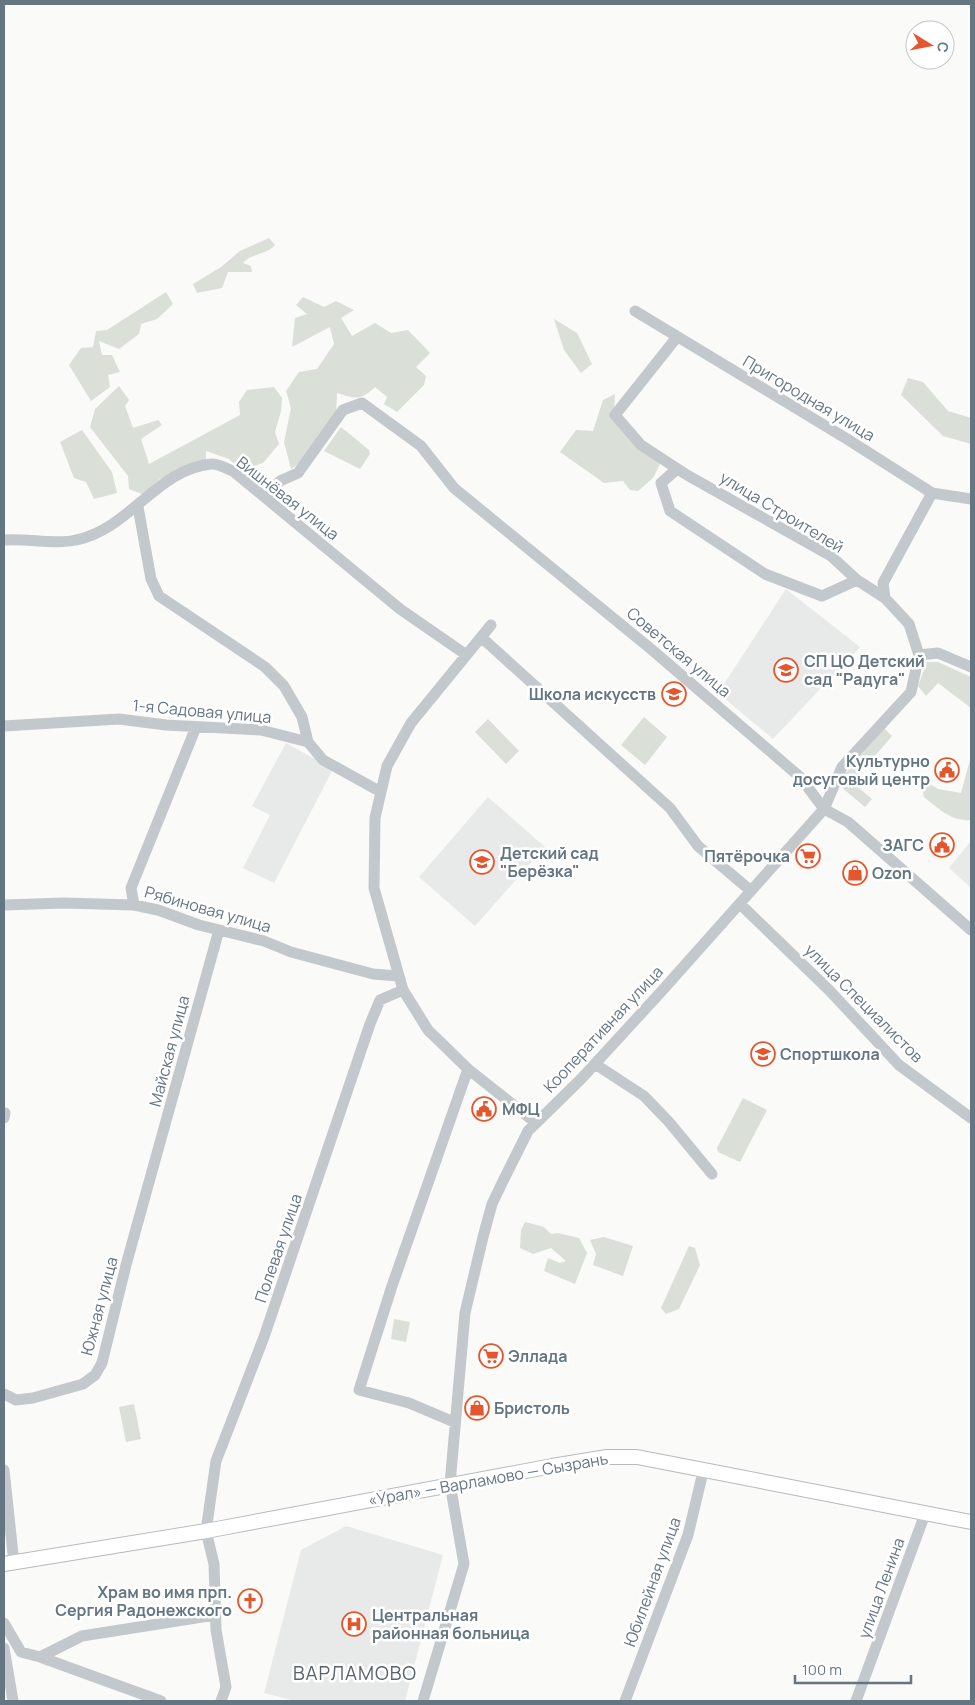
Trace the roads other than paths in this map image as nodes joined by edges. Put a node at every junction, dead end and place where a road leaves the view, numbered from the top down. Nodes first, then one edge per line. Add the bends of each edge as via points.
1 (635, 311) dead end
2 (677, 337) junction
3 (677, 469) junction
4 (932, 493) junction
5 (266, 498) junction
6 (971, 499) edge
7 (138, 507) junction
8 (4, 540) edge
9 (857, 580) junction
10 (885, 598) junction
11 (491, 625) dead end
12 (481, 636) junction
13 (465, 654) junction
14 (919, 655) junction
15 (971, 667) edge
16 (4, 726) edge
17 (196, 727) junction
18 (308, 742) junction
19 (381, 792) junction
20 (824, 809) junction
21 (751, 891) junction
22 (740, 904) junction
23 (4, 905) edge
24 (134, 905) junction
25 (219, 930) junction
26 (971, 930) edge
27 (398, 976) junction
28 (403, 990) junction
29 (595, 1064) junction
30 (468, 1069) junction
31 (971, 1118) edge
32 (536, 1123) junction
33 (712, 1174) dead end
34 (150, 1180) joint
35 (4, 1394) edge
36 (454, 1422) junction
37 (4, 1470) edge
38 (703, 1472) junction
39 (450, 1484) junction
40 (925, 1514) junction
41 (971, 1522) edge
42 (206, 1531) junction
43 (9, 1563) edge
44 (215, 1615) junction
45 (4, 1623) edge
46 (4, 1648) edge
47 (40, 1657) junction
48 (13, 1701) edge
49 (161, 1701) edge
50 (221, 1701) edge
51 (423, 1701) edge
52 (625, 1701) edge
53 (856, 1701) edge

1 - 2 street, Пригородная улица
2 - 3 street, улица Строителей via 615,415 641,445
2 - 4 street, Пригородная улица
3 - 9 street, улица Строителей via 831,556
3 - 9 street via 661,483 670,511 765,574 822,596
4 - 6 street, Пригородная улица
4 - 10 street via 883,583
5 - 7 street, Вишнёвая улица via 233,471 213,464 164,481
5 - 13 street, Вишнёвая улица via 400,609
5 - 20 street, Советская улица via 280,481 298,473 343,410 362,403 420,446 454,488 651,649 800,777
7 - 8 street, Вишнёвая улица via 109,526 76,540
7 - 18 street via 151,578 159,596 265,667 284,686 302,717
9 - 10 street, улица Строителей
10 - 14 street, улица Строителей via 909,624
11 - 12 street
12 - 13 street
12 - 21 street via 670,808 698,846
13 - 19 street via 411,723 387,766
14 - 15 street via 938,654
14 - 20 street, Кооперативная улица via 911,692 842,767
16 - 17 street, 1-я Садовая улица via 119,719
17 - 18 street, 1-я Садовая улица via 261,730
17 - 24 street via 131,888
18 - 19 street via 323,760
19 - 27 street via 375,818 374,888
20 - 21 street, Кооперативная улица
20 - 26 street, Советская улица via 848,822
21 - 22 street, Кооперативная улица
22 - 29 street, Кооперативная улица
22 - 31 street, улица Специалистов via 829,990 899,1066
23 - 24 street, Рябиновая улица via 64,902
24 - 25 street, Рябиновая улица
25 - 27 street, Рябиновая улица via 373,974
25 - 34 street, Майская улица
27 - 28 street
28 - 30 street via 428,1030
28 - 42 street, Полевая улица via 380,1000 370,1024 264,1338 216,1462
29 - 32 street, Кооперативная улица
29 - 33 street via 644,1096
30 - 32 street
30 - 36 street via 359,1390 409,1403
32 - 36 street, Кооперативная улица via 528,1131 492,1204 465,1313
34 - 35 street, Южная улица via 104,1355 95,1375 83,1384 33,1398 16,1400
36 - 39 street, Кооперативная улица
37 - 43 street
38 - 39 main road, «Урал» — Варламово — Сызрань via 637,1457 607,1457
38 - 40 main road, «Урал» — Варламово — Сызрань
38 - 52 street, Юбилейная улица via 688,1535
39 - 42 main road, «Урал» — Варламово — Сызрань
39 - 51 street, Кооперативная улица via 464,1564
40 - 41 main road, «Урал» — Варламово — Сызрань
40 - 53 street, улица Ленина
42 - 43 main road, «Урал» — Варламово — Сызрань
42 - 44 street via 214,1564
44 - 47 street via 82,1636
44 - 50 street via 226,1687
45 - 47 street via 22,1652
46 - 48 street
47 - 49 street

